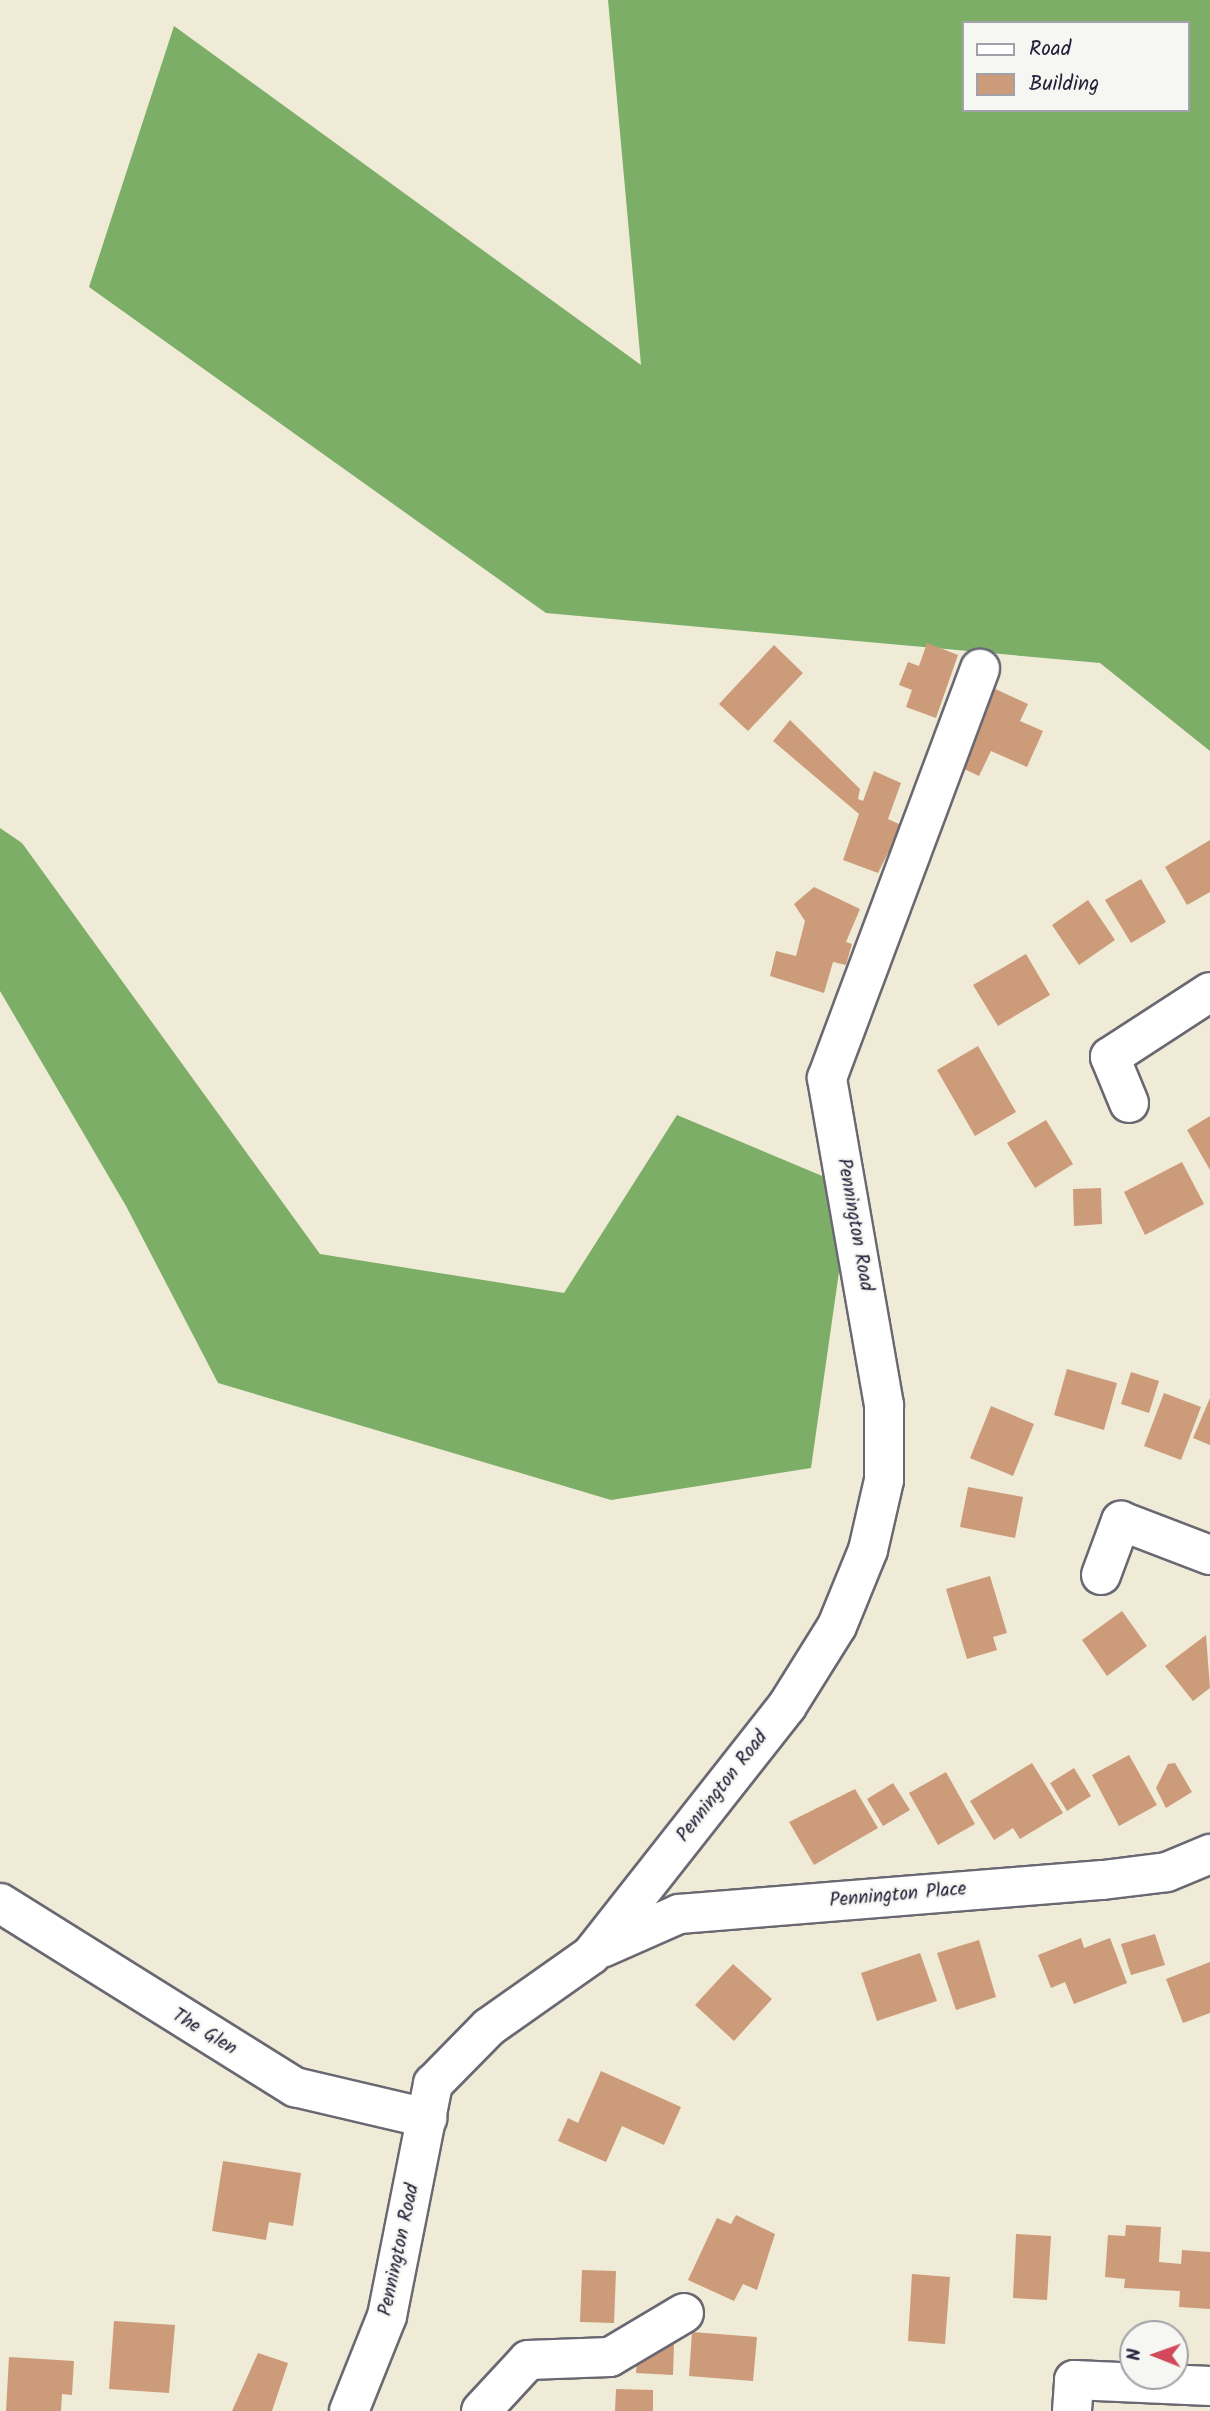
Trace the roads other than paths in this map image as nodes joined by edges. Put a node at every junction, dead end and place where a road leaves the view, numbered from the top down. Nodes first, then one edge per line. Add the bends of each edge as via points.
1 (980, 669) dead end
2 (1210, 992) edge
3 (1129, 1103) dead end
4 (1210, 1555) edge
5 (1101, 1575) dead end
6 (1210, 1854) edge
7 (0, 1903) edge
8 (591, 1955) junction
9 (427, 2118) junction
10 (684, 2313) dead end
11 (1210, 2386) edge
12 (349, 2411) edge
13 (481, 2411) edge
14 (1072, 2411) edge

1 - 8 street, Pennington Road via 827,1079 884,1405 884,1480 868,1550 837,1626 787,1706
2 - 3 street via 1110,1057
4 - 5 street via 1121,1521
6 - 8 street, Pennington Place via 1167,1872 1103,1880 680,1914 622,1934
7 - 9 street, The Glen via 295,2087
8 - 9 street, Pennington Road via 489,2026 433,2084
9 - 12 street, Pennington Road via 387,2316
10 - 13 street via 610,2357 528,2360
11 - 14 street via 1074,2380

